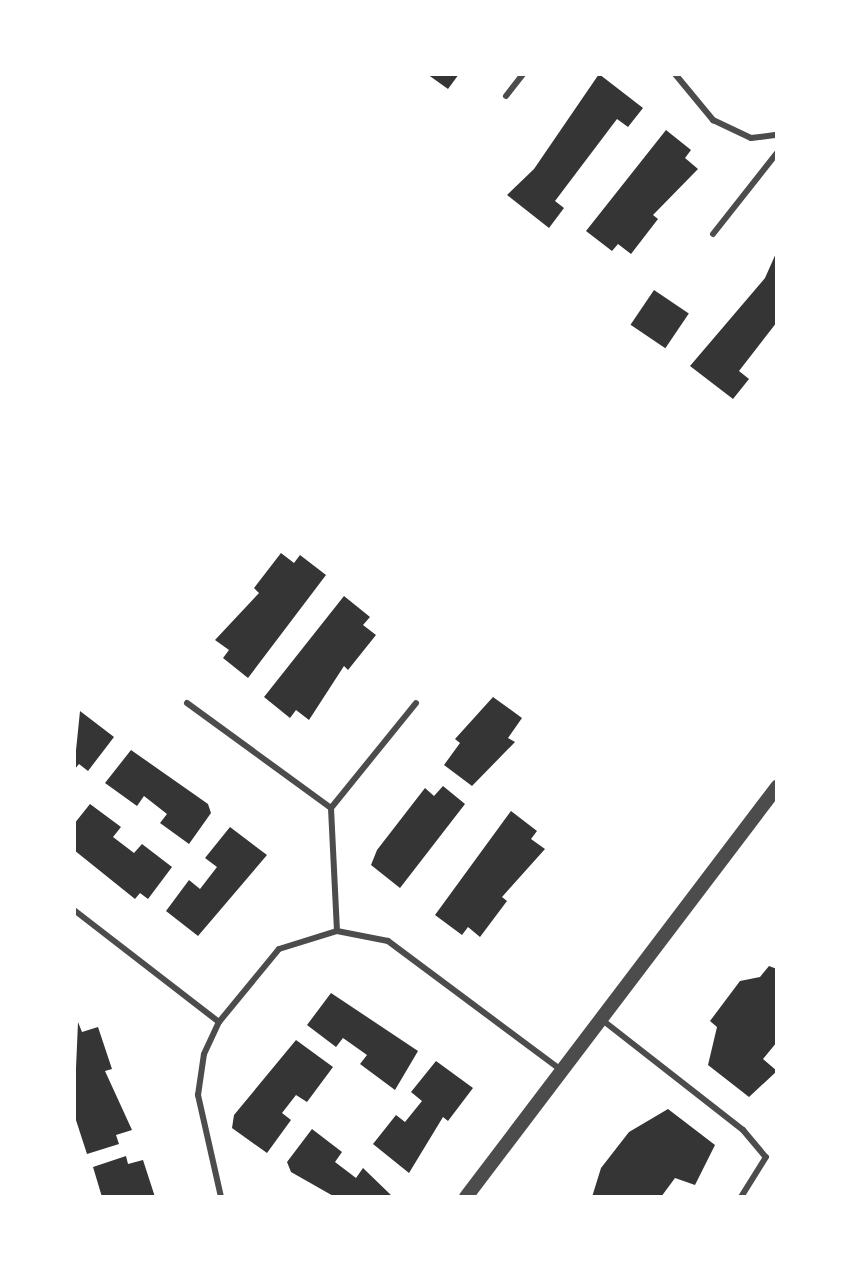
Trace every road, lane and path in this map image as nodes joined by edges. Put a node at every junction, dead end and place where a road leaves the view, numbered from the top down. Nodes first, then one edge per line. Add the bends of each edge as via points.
1 (523, 74) edge
2 (675, 74) edge
3 (506, 96) dead end
4 (777, 135) edge
5 (777, 153) edge
6 (713, 234) dead end
7 (187, 703) dead end
8 (416, 703) dead end
9 (777, 787) edge
10 (331, 808) junction
11 (74, 910) edge
12 (337, 931) junction
13 (601, 1019) junction
14 (219, 1022) junction
15 (562, 1070) junction
16 (777, 1151) edge
17 (766, 1157) junction
18 (221, 1197) edge
19 (466, 1197) edge
20 (741, 1197) edge

1 - 3 lane
2 - 4 lane via 713,120 751,138
5 - 6 lane
7 - 10 lane
8 - 10 lane
9 - 13 street
10 - 12 lane
11 - 14 lane
12 - 14 lane via 279,949
12 - 15 lane via 388,941
13 - 15 street
13 - 17 lane via 743,1130
14 - 18 lane via 204,1054 198,1095
15 - 19 street
16 - 17 lane
17 - 20 lane

